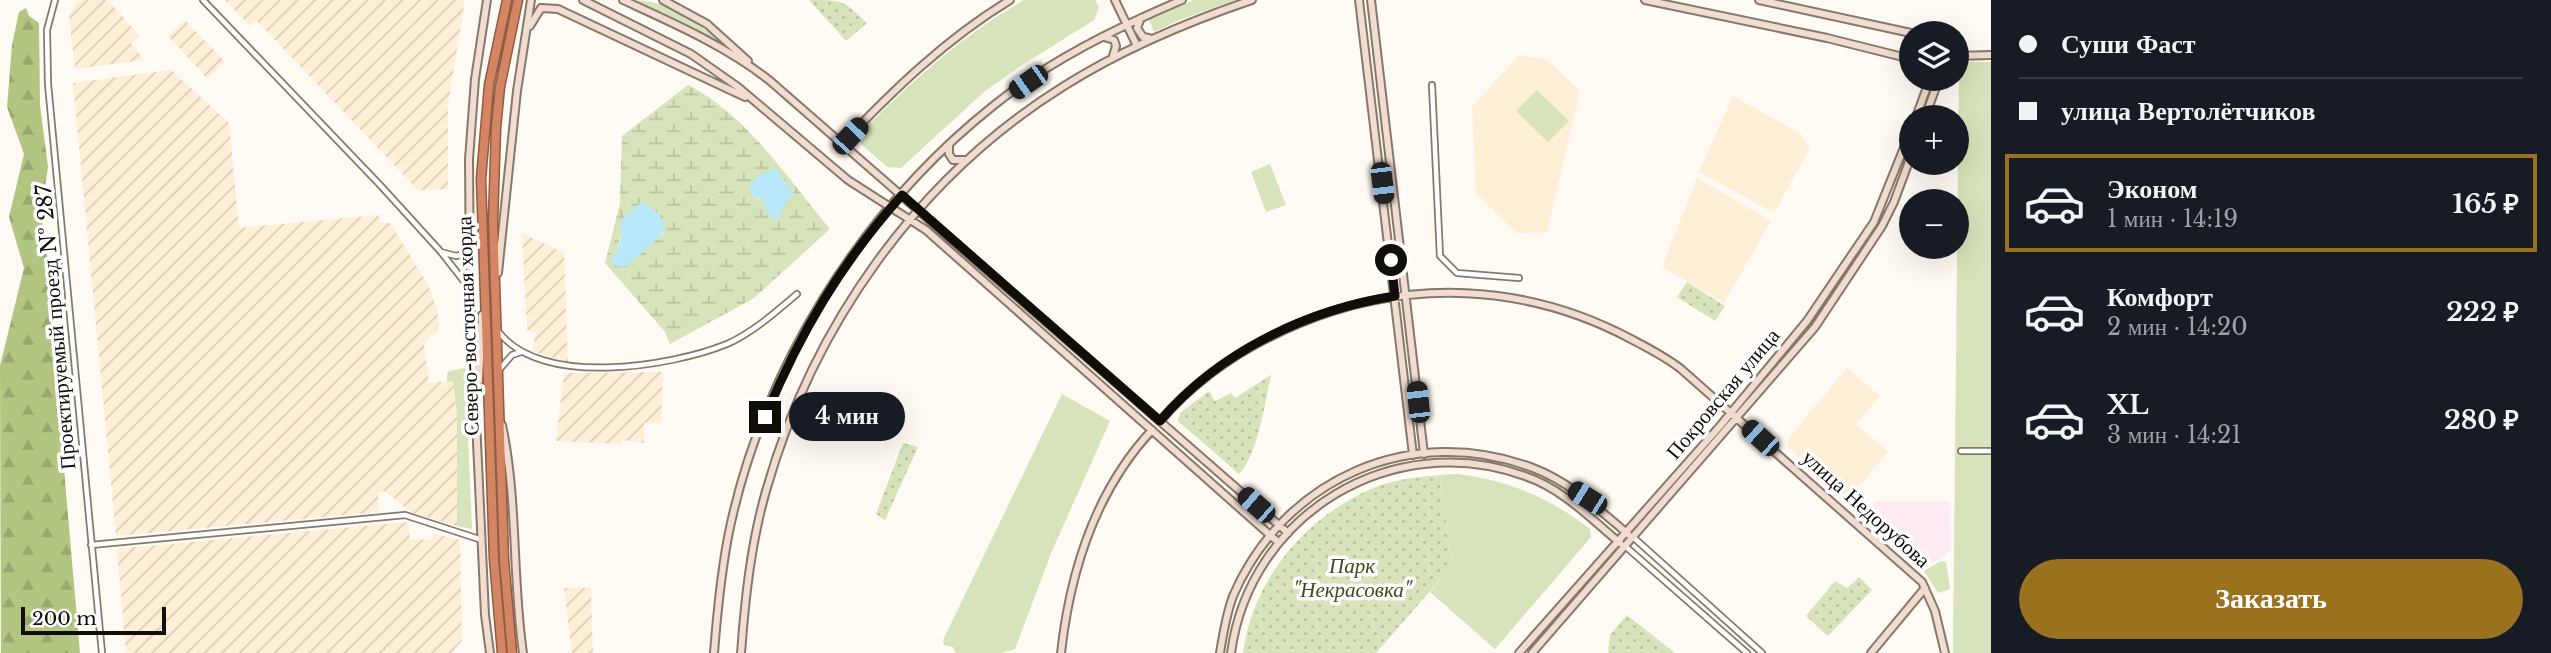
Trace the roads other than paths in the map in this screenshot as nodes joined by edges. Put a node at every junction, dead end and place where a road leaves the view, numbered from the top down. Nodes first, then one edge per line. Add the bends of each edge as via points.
1 (55, 0) edge
2 (203, 0) edge
3 (487, 0) edge
4 (531, 0) edge
5 (536, 0) edge
6 (583, 0) edge
7 (622, 0) edge
8 (663, 0) edge
9 (1010, 0) edge
10 (1115, 0) edge
11 (1182, 0) edge
12 (1252, 0) edge
13 (1359, 0) edge
14 (1371, 0) edge
15 (1645, 0) edge
16 (1759, 0) edge
17 (506, 1) edge
18 (517, 2) edge
19 (1672, 3) edge
20 (1141, 17) junction
21 (1127, 24) junction
22 (527, 30) junction
23 (1899, 31) edge
24 (1104, 37) junction
25 (1151, 39) junction
26 (1137, 46) junction
27 (1969, 55) edge
28 (1991, 55) edge
29 (1899, 56) edge
30 (1112, 58) junction
31 (759, 72) junction
32 (1432, 85) dead end
33 (756, 102) junction
34 (842, 144) junction
35 (950, 144) junction
36 (967, 159) junction
37 (1899, 161) edge
38 (1904, 175) edge
39 (902, 195) junction
40 (892, 207) junction
41 (919, 208) junction
42 (910, 219) junction
43 (469, 240) junction
44 (441, 252) junction
45 (1519, 278) dead end
46 (484, 279) junction
47 (470, 290) junction
48 (1406, 294) junction
49 (797, 295) dead end
50 (1395, 296) junction
51 (496, 307) junction
52 (497, 330) junction
53 (525, 352) junction
54 (498, 372) junction
55 (500, 412) junction
56 (1731, 413) junction
57 (477, 415) junction
58 (1737, 418) junction
59 (1160, 421) junction
60 (1152, 430) junction
61 (1961, 451) dead end
62 (1991, 452) edge
63 (1424, 453) junction
64 (1413, 454) junction
65 (1425, 463) junction
66 (1415, 464) junction
67 (1603, 510) junction
68 (1593, 519) junction
69 (1280, 526) junction
70 (1288, 533) junction
71 (1271, 535) junction
72 (1629, 535) junction
73 (482, 540) junction
74 (1279, 543) junction
75 (1622, 544) junction
76 (91, 545) junction
77 (1258, 554) junction
78 (1266, 561) junction
79 (1672, 574) junction
80 (1665, 582) junction
81 (1926, 588) junction
82 (1913, 605) junction
83 (1933, 605) junction
84 (102, 653) edge
85 (490, 653) edge
86 (502, 653) edge
87 (512, 653) edge
88 (523, 653) edge
89 (714, 653) edge
90 (741, 653) edge
91 (1061, 653) edge
92 (1220, 653) edge
93 (1231, 653) edge
94 (1519, 653) edge
95 (1532, 653) edge
96 (1747, 653) edge
97 (1762, 653) edge
98 (1871, 653) edge
99 (1944, 653) edge

1 - 76 street, Проектируемый проезд № 287 via 47,30 48,84
2 - 44 street
3 - 43 street via 471,120
4 - 22 street
5 - 22 street
6 - 33 street via 691,54
7 - 31 street via 678,25
8 - 31 street via 707,24
9 - 34 street via 925,62
10 - 21 street
11 - 20 street
12 - 25 street
13 - 50 street
14 - 48 street
15 - 19 street
16 - 23 street
17 - 46 highway, Северо-восточная хорда via 484,128
18 - 51 highway, Северо-восточная хорда via 496,128
19 - 29 street
20 - 21 street
20 - 25 street via 1137,28
21 - 24 street
21 - 26 street
22 - 33 street via 541,8 558,9
22 - 51 street via 512,132
24 - 30 street via 1114,40
24 - 35 street via 1044,70
25 - 26 street
26 - 30 street
27 - 28 street
30 - 36 street via 1063,86
31 - 34 street
32 - 45 street via 1440,256 1457,273
33 - 40 street via 830,167
34 - 39 street
35 - 36 street via 953,160
35 - 39 street
36 - 41 street
37 - 56 street, Покровская улица via 1862,242 1807,321
38 - 58 street, Покровская улица via 1867,250 1815,327
39 - 40 street
39 - 41 street
40 - 42 street
40 - 89 street via 825,294 765,417 728,537
41 - 42 street
41 - 59 street
42 - 60 street
42 - 90 street via 846,306 810,371 780,447 754,546
43 - 44 street via 464,254
43 - 47 street
44 - 47 street
46 - 57 street
46 - 86 highway, Северо-восточная хорда
47 - 57 street
48 - 50 street, улица Недорубова
48 - 56 street, улица Недорубова via 1488,293 1575,313 1660,354
48 - 63 street
49 - 53 street via 726,344 648,365 571,367
50 - 59 street, улица Недорубова via 1345,306 1254,344 1196,384
50 - 64 street
51 - 52 highway, Северо-восточная хорда
52 - 53 street via 511,346
52 - 54 highway, Северо-восточная хорда
53 - 54 street via 512,355
54 - 55 highway, Северо-восточная хорда
55 - 87 highway, Северо-восточная хорда
55 - 88 street via 509,457
56 - 58 street, улица Недорубова
56 - 72 street, Покровская улица
57 - 73 street
58 - 72 street, Покровская улица
58 - 81 street, улица Недорубова
59 - 60 street, улица Недорубова
59 - 69 street
60 - 71 street
60 - 91 street, улица Недорубова via 1109,491 1081,552
61 - 62 street
63 - 64 street
63 - 65 street
63 - 67 street via 1476,454 1534,468
64 - 66 street
64 - 69 street via 1348,474 1321,490
65 - 66 street
65 - 68 street via 1479,465 1527,476
66 - 70 street via 1381,472 1344,489
67 - 68 street via 1599,519
67 - 72 street
68 - 75 street
69 - 70 street
69 - 71 street
70 - 74 street
71 - 74 street
71 - 77 street
72 - 75 street, Покровская улица
72 - 79 street
73 - 76 street via 405,515
73 - 85 street
74 - 78 street
75 - 80 street
75 - 94 street, Покровская улица
75 - 95 street, Покровская улица
76 - 84 street, Проектируемый проезд № 287
77 - 78 street via 1266,554
77 - 92 street via 1233,598
78 - 93 street via 1250,587
79 - 80 street
79 - 97 street
80 - 96 street
81 - 82 street
81 - 83 street
82 - 83 street via 1920,601
82 - 98 street
83 - 99 street

